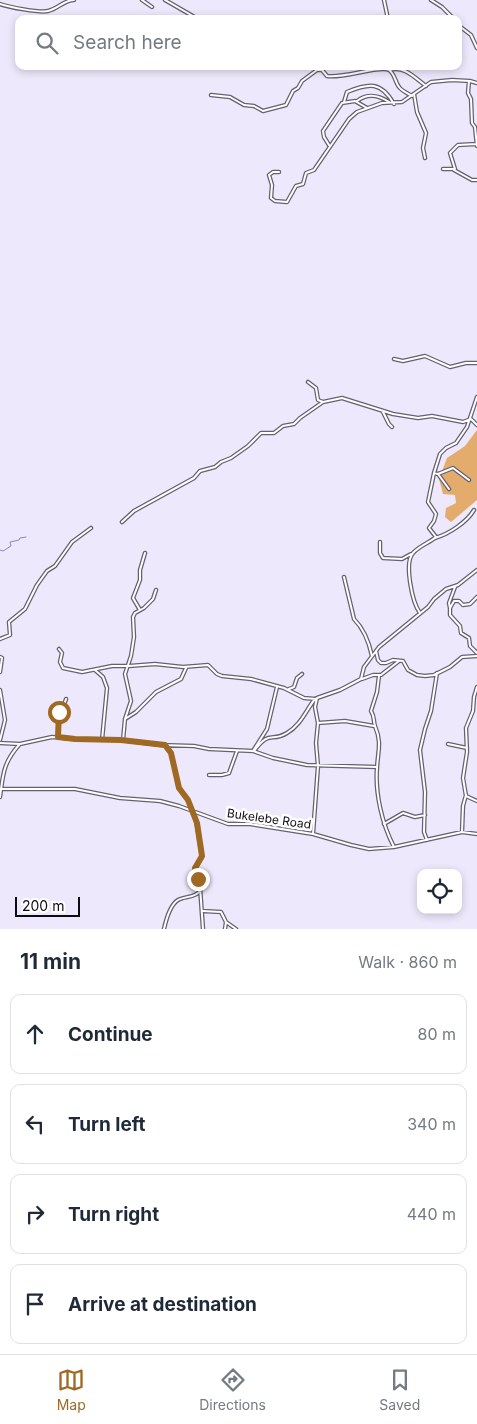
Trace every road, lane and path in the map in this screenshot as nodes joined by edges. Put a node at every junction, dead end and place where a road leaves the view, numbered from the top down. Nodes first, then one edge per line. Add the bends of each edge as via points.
1 (74, 0) edge
2 (142, 0) edge
3 (165, 0) edge
4 (384, 0) edge
5 (431, 0) edge
6 (0, 4) edge
7 (152, 7) dead end
8 (191, 15) edge
9 (387, 15) edge
10 (450, 15) edge
11 (462, 28) edge
12 (477, 48) edge
13 (317, 70) edge
14 (322, 70) edge
15 (375, 70) edge
16 (392, 70) edge
17 (403, 70) edge
18 (468, 81) junction
19 (477, 84) edge
20 (426, 86) junction
21 (211, 95) dead end
22 (413, 95) junction
23 (357, 101) junction
24 (344, 102) junction
25 (392, 104) junction
26 (367, 108) junction
27 (476, 145) edge
28 (330, 146) junction
29 (425, 158) dead end
30 (443, 169) dead end
31 (454, 170) junction
32 (279, 172) dead end
33 (477, 180) edge
34 (394, 359) dead end
35 (477, 363) edge
36 (308, 382) dead end
37 (477, 397) edge
38 (323, 402) junction
39 (382, 410) junction
40 (470, 419) junction
41 (477, 424) edge
42 (392, 426) dead end
43 (434, 473) junction
44 (438, 474) junction
45 (469, 480) dead end
46 (449, 489) dead end
47 (474, 510) dead end
48 (122, 522) dead end
49 (91, 528) dead end
50 (435, 538) junction
51 (380, 542) dead end
52 (146, 553) dead end
53 (413, 553) junction
54 (477, 570) edge
55 (344, 577) dead end
56 (455, 587) junction
57 (156, 590) dead end
58 (477, 597) edge
59 (450, 608) junction
60 (140, 610) junction
61 (420, 613) junction
62 (0, 639) edge
63 (59, 649) dead end
64 (376, 651) junction
65 (477, 655) edge
66 (372, 656) junction
67 (0, 657) edge
68 (399, 660) junction
69 (129, 666) junction
70 (187, 667) junction
71 (95, 670) junction
72 (0, 672) edge
73 (437, 672) junction
74 (302, 674) dead end
75 (380, 676) junction
76 (362, 679) junction
77 (277, 687) junction
78 (477, 687) edge
79 (286, 689) junction
80 (0, 690) edge
81 (66, 698) dead end
82 (316, 699) junction
83 (125, 719) junction
84 (318, 723) junction
85 (376, 727) junction
86 (58, 737) junction
87 (102, 740) junction
88 (123, 740) junction
89 (0, 742) edge
90 (20, 744) junction
91 (448, 744) dead end
92 (165, 745) junction
93 (467, 748) junction
94 (237, 751) junction
95 (253, 751) junction
96 (318, 766) junction
97 (377, 767) junction
98 (1, 775) edge
99 (209, 775) dead end
100 (0, 789) edge
101 (466, 794) junction
102 (0, 797) edge
103 (477, 801) edge
104 (193, 812) junction
105 (425, 815) junction
106 (384, 824) junction
107 (462, 832) junction
108 (313, 834) junction
109 (477, 834) edge
110 (427, 840) junction
111 (394, 846) junction
112 (200, 891) junction
113 (203, 911) junction
114 (226, 922) junction
115 (164, 929) edge
116 (203, 929) edge
117 (225, 929) edge
118 (236, 929) edge

1 - 6 street via 47,11
2 - 7 street
3 - 8 street
4 - 9 street
5 - 10 street
11 - 12 street via 470,34
13 - 21 street via 293,91 286,105 263,111 229,97
14 - 15 street via 326,76 336,78
16 - 22 street via 399,88
17 - 20 street
18 - 19 street
18 - 20 street via 431,82
18 - 27 street
20 - 22 street
22 - 25 street
22 - 29 street via 426,133
23 - 24 street
23 - 25 street via 369,95
23 - 26 street
24 - 25 street via 347,92 375,85 388,93
24 - 28 street via 323,131
25 - 26 street via 382,103
26 - 28 street via 349,119
27 - 31 street via 459,144 450,152
28 - 32 street via 312,172 306,174 303,184 296,186 287,202 271,198 269,175
30 - 31 street
31 - 33 street
34 - 35 street via 403,362 426,356 450,367
36 - 38 street via 316,388 318,400
37 - 40 street
38 - 39 street via 344,398
38 - 48 street via 294,424 282,426 274,433 261,433 231,458 200,471 194,478 134,510
39 - 40 street via 418,418 432,416 463,422
39 - 42 street
40 - 41 street
40 - 43 street via 457,441 440,454
43 - 44 street
43 - 50 street via 428,502 436,514 428,528 436,535
44 - 45 street via 453,468
44 - 46 street
47 - 50 street via 456,528
49 - 62 street via 76,538 55,566 47,571 25,609 10,622 10,635
50 - 53 street
51 - 53 street via 383,558 402,559
52 - 60 street via 133,596
53 - 61 street via 410,584
54 - 56 street
55 - 66 street via 354,619 369,641
56 - 59 street
56 - 61 street via 444,591
57 - 60 street via 153,599
58 - 59 street via 470,604 454,601
59 - 65 street via 450,617 460,626 461,633 469,638 470,646
60 - 69 street via 133,617 134,637
61 - 64 street
63 - 71 street via 64,669
64 - 66 street
64 - 68 street via 381,663
65 - 73 street via 462,657
66 - 76 street via 364,667
67 - 72 street
68 - 73 street via 417,675
68 - 75 street
69 - 70 street via 159,663
69 - 71 street
69 - 83 street via 125,674 131,701
70 - 77 street via 208,665 222,676 249,678
70 - 83 street via 181,679 156,692
71 - 87 street via 107,688
73 - 105 street via 432,711 420,750
74 - 79 street via 294,687
75 - 76 street
75 - 85 street via 371,711
76 - 82 street
77 - 79 street
77 - 95 street via 267,729
78 - 93 street via 466,728
79 - 82 street
80 - 89 street via 5,720
81 - 86 street via 59,712
82 - 84 street
82 - 95 street via 294,727 284,734 266,738
83 - 88 street
84 - 85 street via 345,721
84 - 96 street
85 - 97 street via 380,739
86 - 87 street
86 - 90 street
87 - 88 street
88 - 92 street
89 - 90 street
90 - 98 street
91 - 93 street
92 - 94 street
92 - 104 street via 171,753 179,788
93 - 101 street via 463,778
94 - 95 street
94 - 99 street via 229,773
95 - 96 street
96 - 97 street
96 - 108 street
97 - 106 street
98 - 100 street
100 - 102 street
100 - 104 street, Bukelebe Road via 75,789 120,798 160,801
101 - 103 street
101 - 107 street
104 - 108 street, Bukelebe Road via 228,824 250,824
104 - 112 street via 202,856 195,869
105 - 106 street via 416,817 403,813
105 - 110 street
106 - 111 street
107 - 109 street, Bukelebe Road
107 - 110 street, Bukelebe Road
108 - 111 street, Bukelebe Road via 363,848
110 - 111 street, Bukelebe Road
112 - 113 street
112 - 115 street via 178,900
113 - 114 street via 221,912
113 - 116 street
114 - 117 street
114 - 118 street

